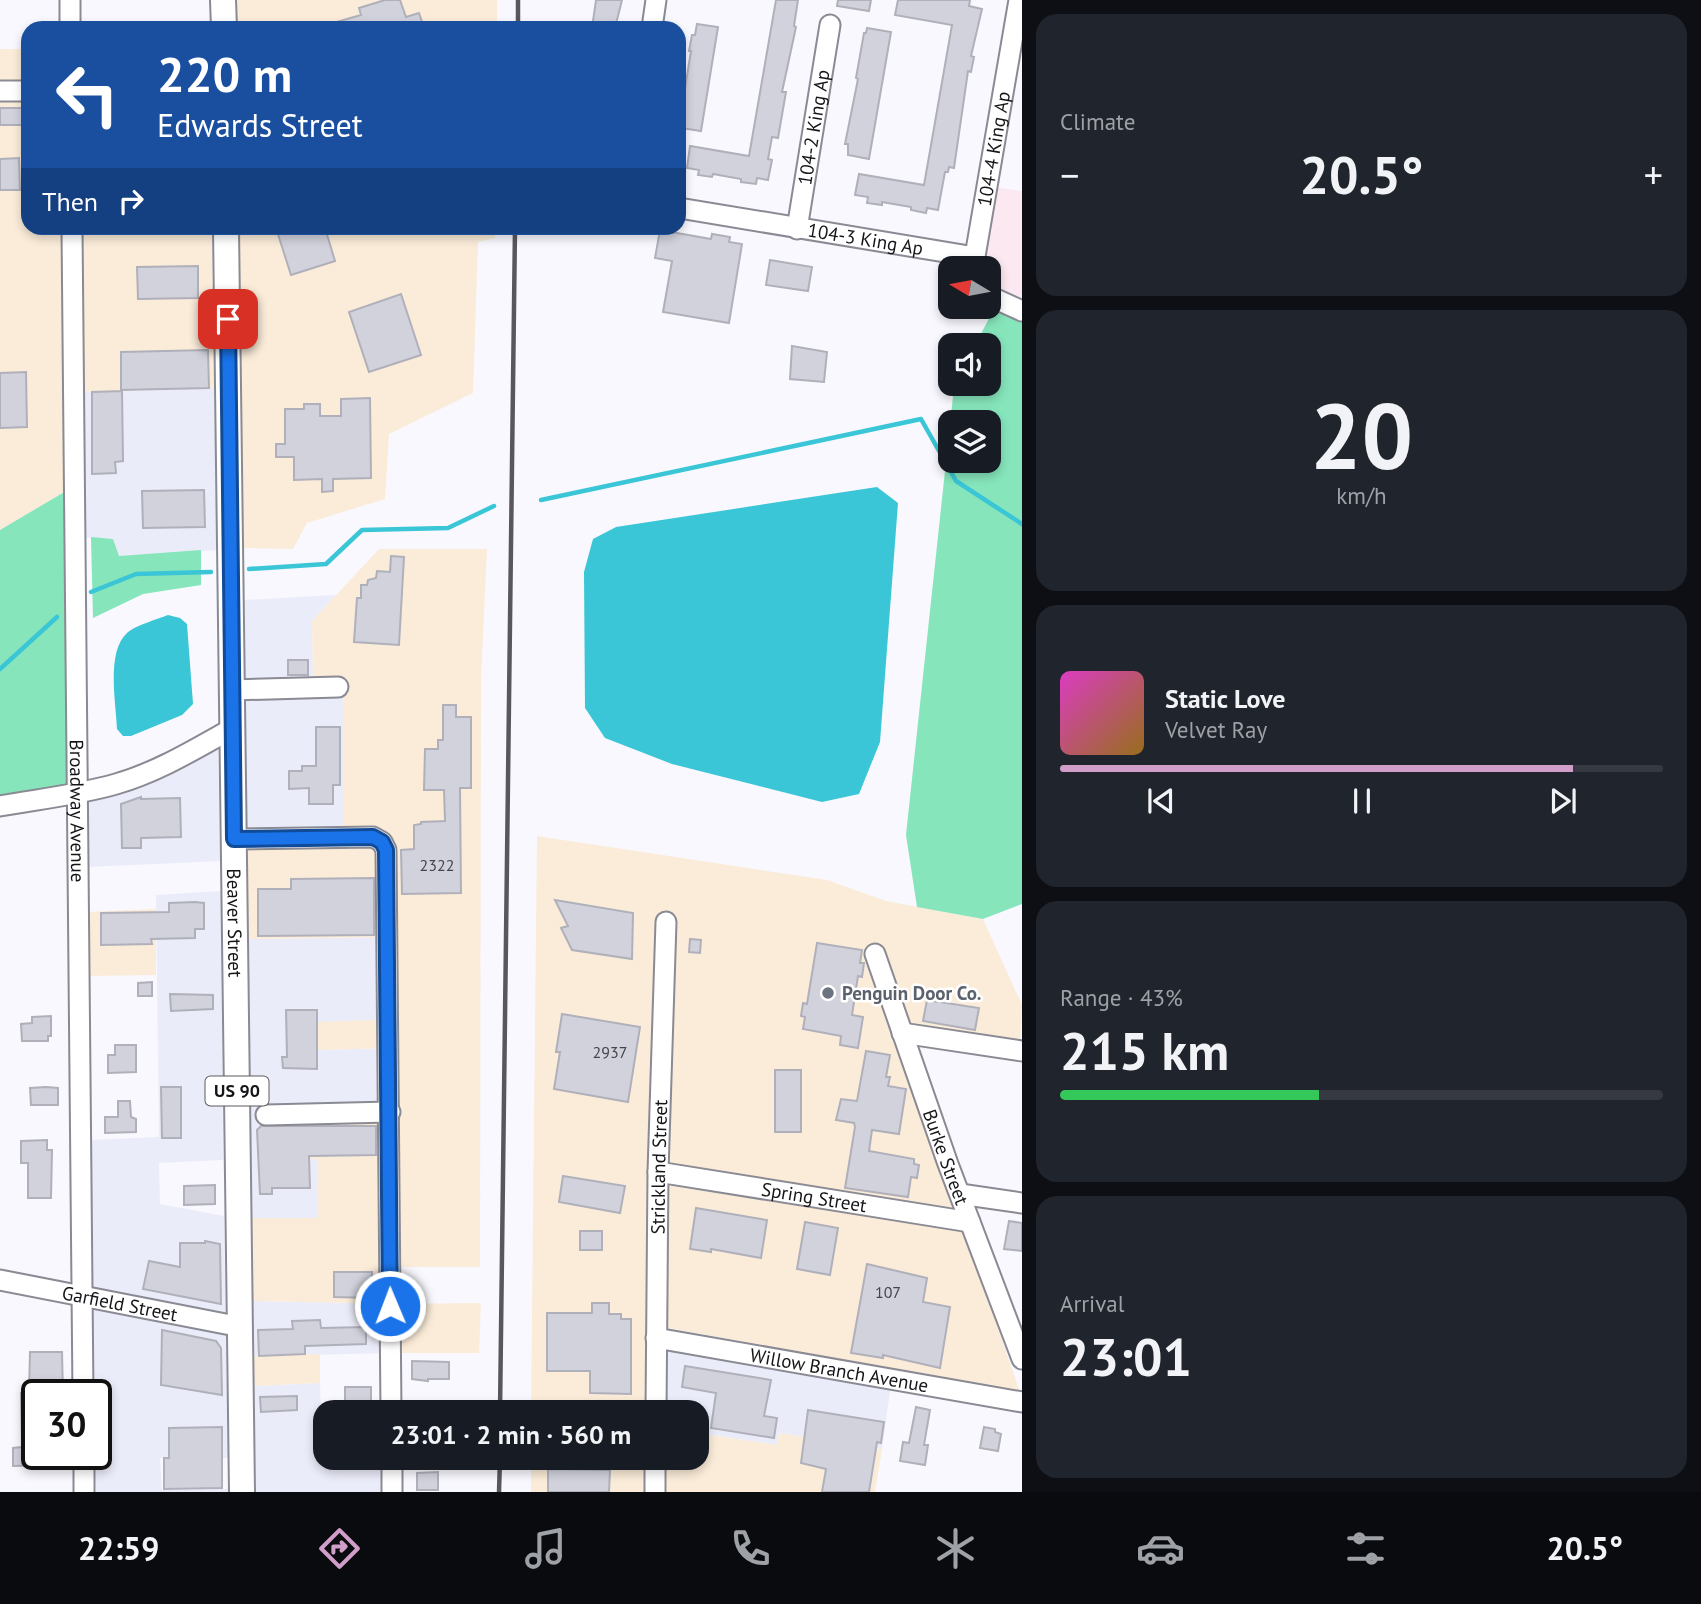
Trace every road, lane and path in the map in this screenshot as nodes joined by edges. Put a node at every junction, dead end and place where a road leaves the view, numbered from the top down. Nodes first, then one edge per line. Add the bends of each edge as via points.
1 (70, 0) edge
2 (223, 0) edge
3 (656, 0) edge
4 (1019, 0) edge
5 (70, 21) edge
6 (223, 21) edge
7 (653, 21) edge
8 (830, 25) dead end
9 (0, 91) edge
10 (21, 91) edge
11 (686, 209) edge
12 (797, 229) junction
13 (72, 235) edge
14 (226, 235) edge
15 (942, 256) edge
16 (975, 256) edge
17 (1001, 301) edge
18 (1022, 311) edge
19 (338, 687) dead end
20 (232, 690) junction
21 (233, 728) junction
22 (76, 794) junction
23 (0, 806) edge
24 (234, 839) junction
25 (666, 922) dead end
26 (875, 954) dead end
27 (902, 1033) junction
28 (1022, 1051) edge
29 (390, 1112) junction
30 (266, 1115) dead end
31 (659, 1172) junction
32 (960, 1194) junction
33 (1022, 1203) edge
34 (970, 1222) junction
35 (0, 1280) edge
36 (82, 1296) junction
37 (240, 1327) junction
38 (656, 1338) junction
39 (1021, 1354) edge
40 (83, 1379) edge
41 (391, 1400) edge
42 (656, 1400) edge
43 (1022, 1402) edge
44 (84, 1470) edge
45 (392, 1470) edge
46 (655, 1470) edge
47 (84, 1492) edge
48 (242, 1492) edge
49 (393, 1492) edge
50 (655, 1492) edge

1 - 5 street
2 - 6 main road
3 - 7 street
4 - 16 street, 104-4 King Ap
8 - 12 street, 104-2 King Ap
9 - 10 street
11 - 12 street, 104-3 King Ap
12 - 15 street, 104-3 King Ap
13 - 22 street, Broadway Avenue
14 - 20 main road, Beaver Street / US 90
17 - 18 street
19 - 20 street
20 - 21 main road, Beaver Street / US 90
21 - 22 street via 167,764
21 - 24 main road, Beaver Street / US 90
22 - 23 street
22 - 36 street, Broadway Avenue
24 - 29 street via 373,837 382,842 386,850
24 - 37 main road, Beaver Street / US 90
25 - 31 street, Strickland Street
26 - 27 street, Burke Street
27 - 28 street
27 - 32 street, Burke Street
29 - 30 street
29 - 41 street
31 - 34 street, Spring Street
31 - 38 street, Strickland Street
32 - 33 street
32 - 34 street, Burke Street
34 - 39 street, Burke Street
35 - 36 street, Garfield Street
36 - 37 street, Garfield Street
36 - 40 street, Broadway Avenue
37 - 48 main road, Beaver Street / US 90
38 - 42 street, Strickland Street
38 - 43 street, Willow Branch Avenue
44 - 47 street
45 - 49 street
46 - 50 street

